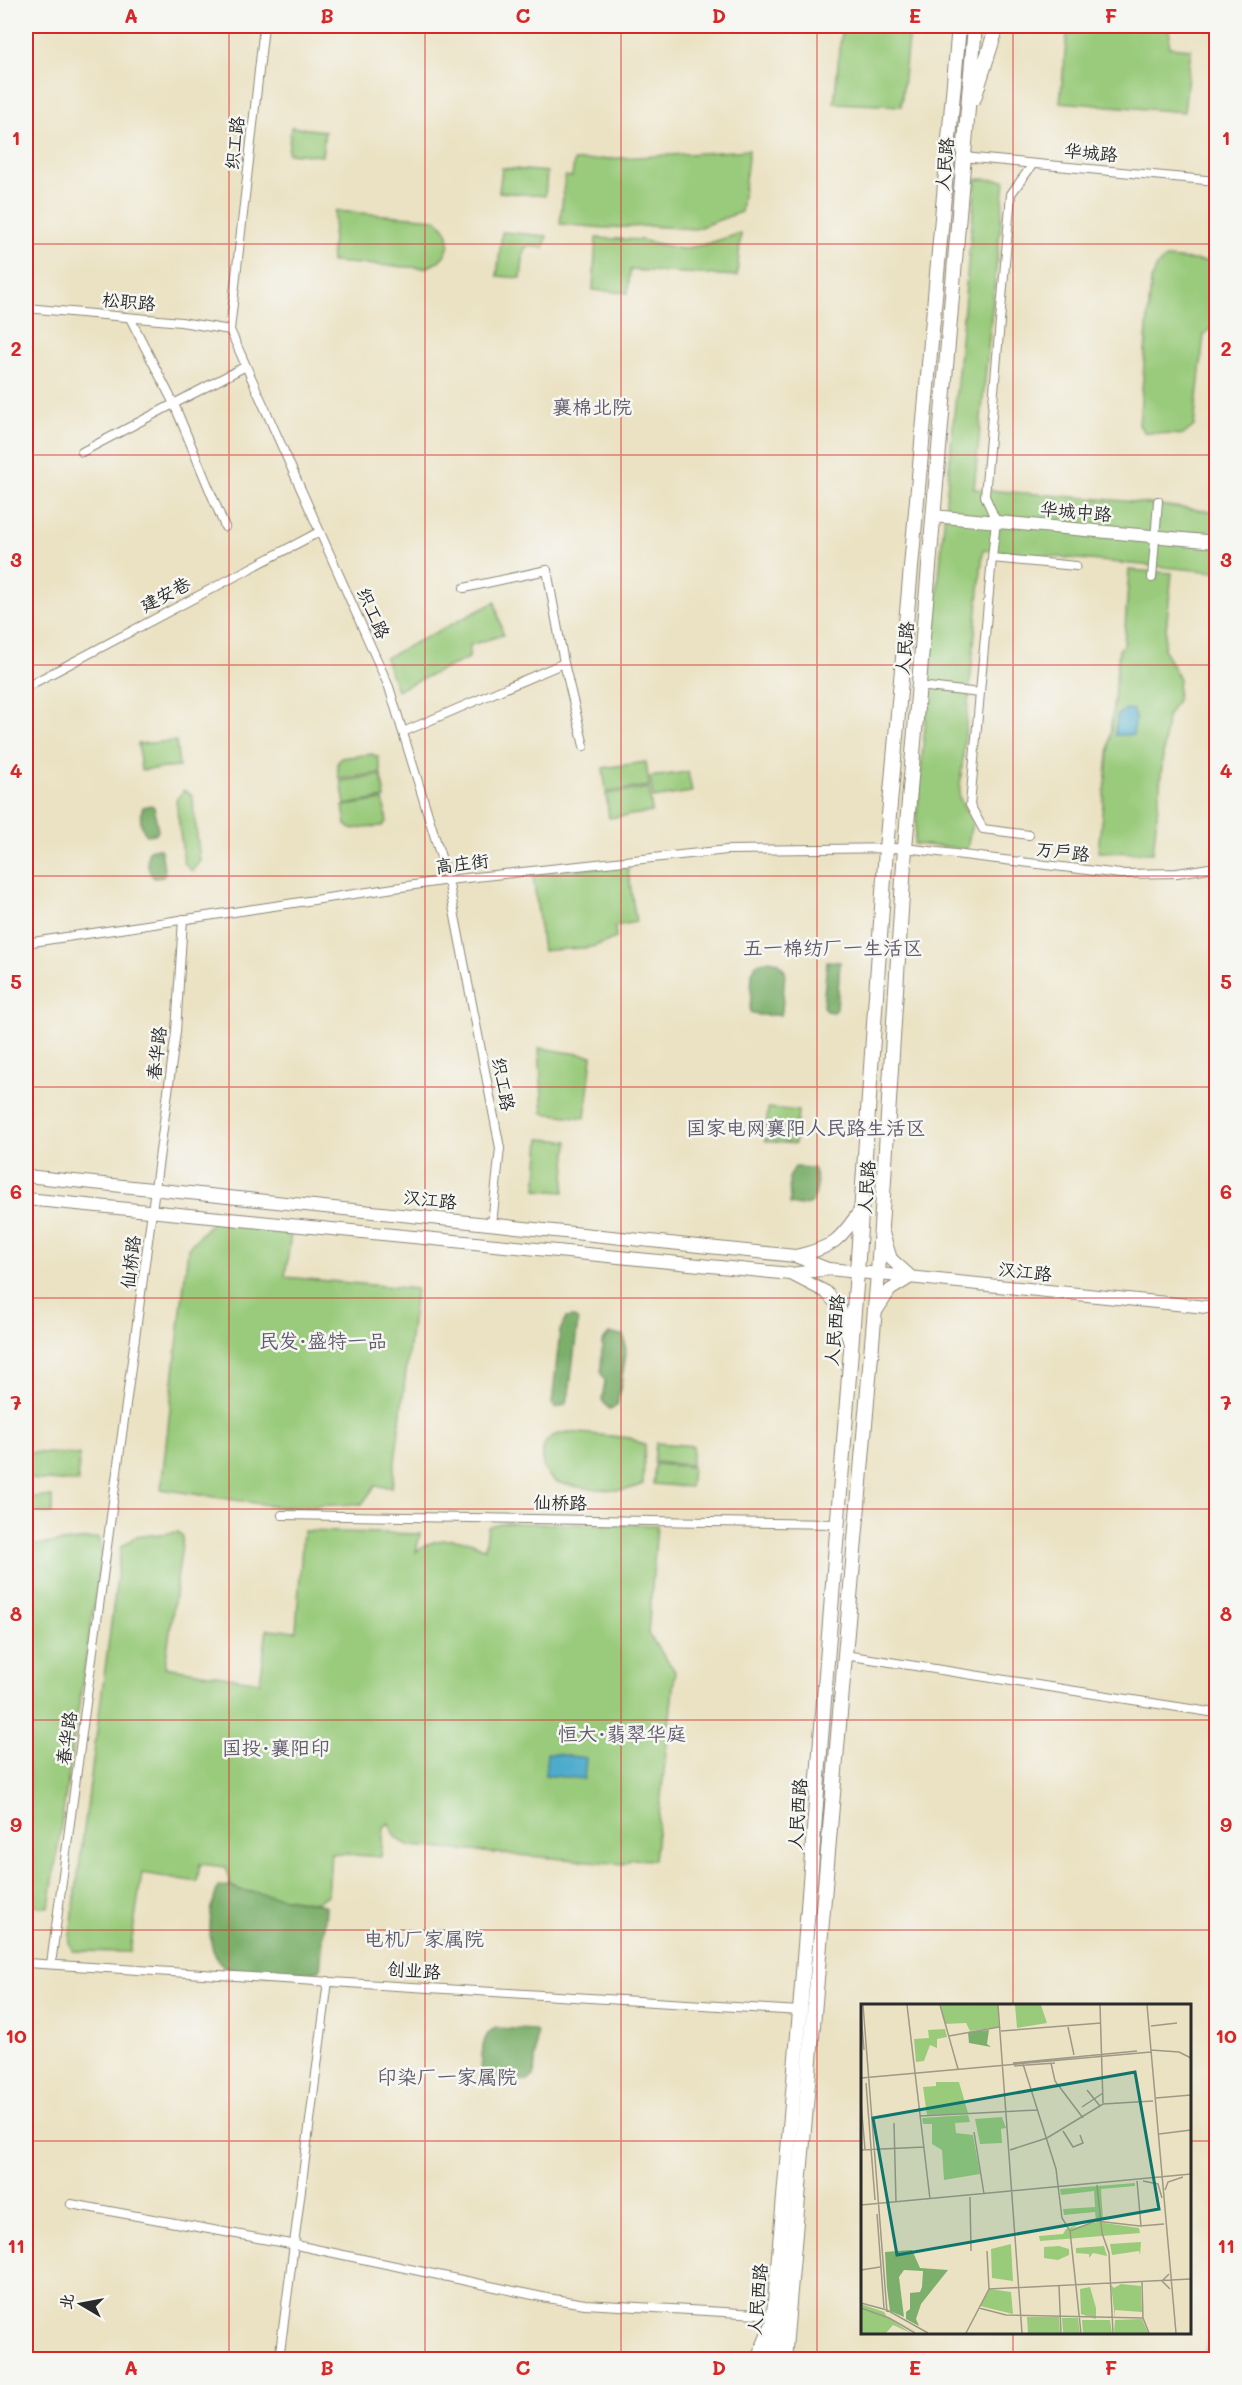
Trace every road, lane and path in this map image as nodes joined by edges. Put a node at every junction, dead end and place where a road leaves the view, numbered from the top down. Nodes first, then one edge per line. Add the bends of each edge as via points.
1 (264, 26) edge
2 (952, 26) edge
3 (959, 26) edge
4 (975, 26) edge
5 (997, 26) edge
6 (954, 70) junction
7 (966, 123) junction
8 (963, 157) junction
9 (1033, 164) junction
10 (1216, 181) edge
11 (26, 308) edge
12 (130, 318) junction
13 (230, 330) junction
14 (246, 366) junction
15 (174, 404) junction
16 (81, 452) dead end
17 (1158, 501) dead end
18 (933, 516) junction
19 (996, 521) junction
20 (225, 527) dead end
21 (319, 532) junction
22 (1156, 536) junction
23 (1216, 542) edge
24 (992, 558) junction
25 (1076, 566) dead end
26 (1152, 578) dead end
27 (464, 588) dead end
28 (564, 663) junction
29 (26, 687) edge
30 (919, 687) junction
31 (980, 693) junction
32 (403, 732) junction
33 (584, 746) dead end
34 (1029, 835) dead end
35 (886, 849) junction
36 (905, 849) junction
37 (1216, 867) edge
38 (448, 880) junction
39 (183, 919) junction
40 (26, 943) edge
41 (26, 1176) edge
42 (156, 1191) junction
43 (26, 1199) edge
44 (861, 1209) junction
45 (153, 1213) junction
46 (492, 1224) junction
47 (881, 1226) junction
48 (795, 1256) junction
49 (829, 1269) junction
50 (856, 1272) junction
51 (791, 1274) junction
52 (878, 1274) junction
53 (911, 1277) junction
54 (1216, 1308) edge
55 (875, 1313) junction
56 (850, 1344) junction
57 (282, 1515) dead end
58 (113, 1517) joint
59 (837, 1524) junction
60 (845, 1655) junction
61 (1216, 1713) edge
62 (26, 1963) edge
63 (51, 1964) junction
64 (328, 1981) junction
65 (800, 2011) junction
66 (71, 2205) dead end
67 (296, 2245) junction
68 (773, 2318) junction
69 (279, 2360) edge
70 (759, 2360) edge
71 (770, 2360) edge
72 (784, 2360) edge

1 - 13 street, 织工路
2 - 6 main road
3 - 6 main road, 人民路
4 - 7 main road, 人民路
5 - 7 main road
6 - 35 main road, 人民路
7 - 8 main road, 人民路
8 - 9 street, 华城路
8 - 18 main road, 人民路
9 - 10 street, 华城路 via 1194,175
9 - 19 street via 1011,194 985,496
11 - 12 street, 松职路
12 - 13 street, 松职路
12 - 15 street
13 - 14 street, 织工路
14 - 15 street
14 - 21 street, 织工路
15 - 16 street
15 - 20 street
17 - 22 street
18 - 19 main road, 华城中路
18 - 30 main road, 人民路
19 - 22 main road, 华城中路
19 - 24 street
21 - 29 street, 建安巷
21 - 32 street, 织工路 via 389,687
22 - 23 main road, 华城中路
22 - 26 street
24 - 25 street
24 - 31 street
27 - 28 street via 547,570
28 - 32 street
28 - 33 street
30 - 31 street
30 - 36 main road, 人民路
31 - 34 street via 970,805 983,829
32 - 38 street, 织工路
35 - 36 street, 高庄街
35 - 38 street, 高庄街 via 727,850
35 - 44 main road, 人民路
36 - 37 street, 万户路 via 1120,874 1177,873
36 - 47 main road, 人民路
38 - 39 street, 高庄街
38 - 46 street, 织工路 via 500,1148
39 - 40 street, 高庄街
39 - 42 street, 春华路 via 176,1032
41 - 42 main road, 汉江路
42 - 45 street, 仙桥路
42 - 46 main road, 汉江路
43 - 45 main road, 汉江路
44 - 48 main road via 845,1232 822,1251
44 - 50 main road, 人民路
45 - 51 main road, 汉江路
45 - 58 street, 仙桥路
46 - 48 main road, 汉江路
47 - 52 main road, 人民路
47 - 53 main road via 891,1259
48 - 49 main road, 汉江路
49 - 50 main road, 汉江路
49 - 51 main road, 汉江路
50 - 52 main road, 汉江路
50 - 56 main road, 人民西路
51 - 56 main road via 826,1292 840,1308
52 - 53 main road, 汉江路
52 - 55 main road, 人民西路
53 - 54 main road, 汉江路
53 - 55 main road via 890,1290
55 - 60 main road, 人民西路
56 - 59 main road, 人民西路
57 - 59 street, 仙桥路
58 - 63 street, 春华路
59 - 65 main road, 人民西路
60 - 61 street
60 - 72 main road, 人民西路
62 - 63 street, 创业路
63 - 64 street, 创业路
64 - 65 street, 创业路
64 - 67 street
65 - 68 main road, 人民西路
66 - 67 street
67 - 68 street via 585,2304
67 - 69 street
68 - 70 main road
68 - 71 main road, 人民西路

